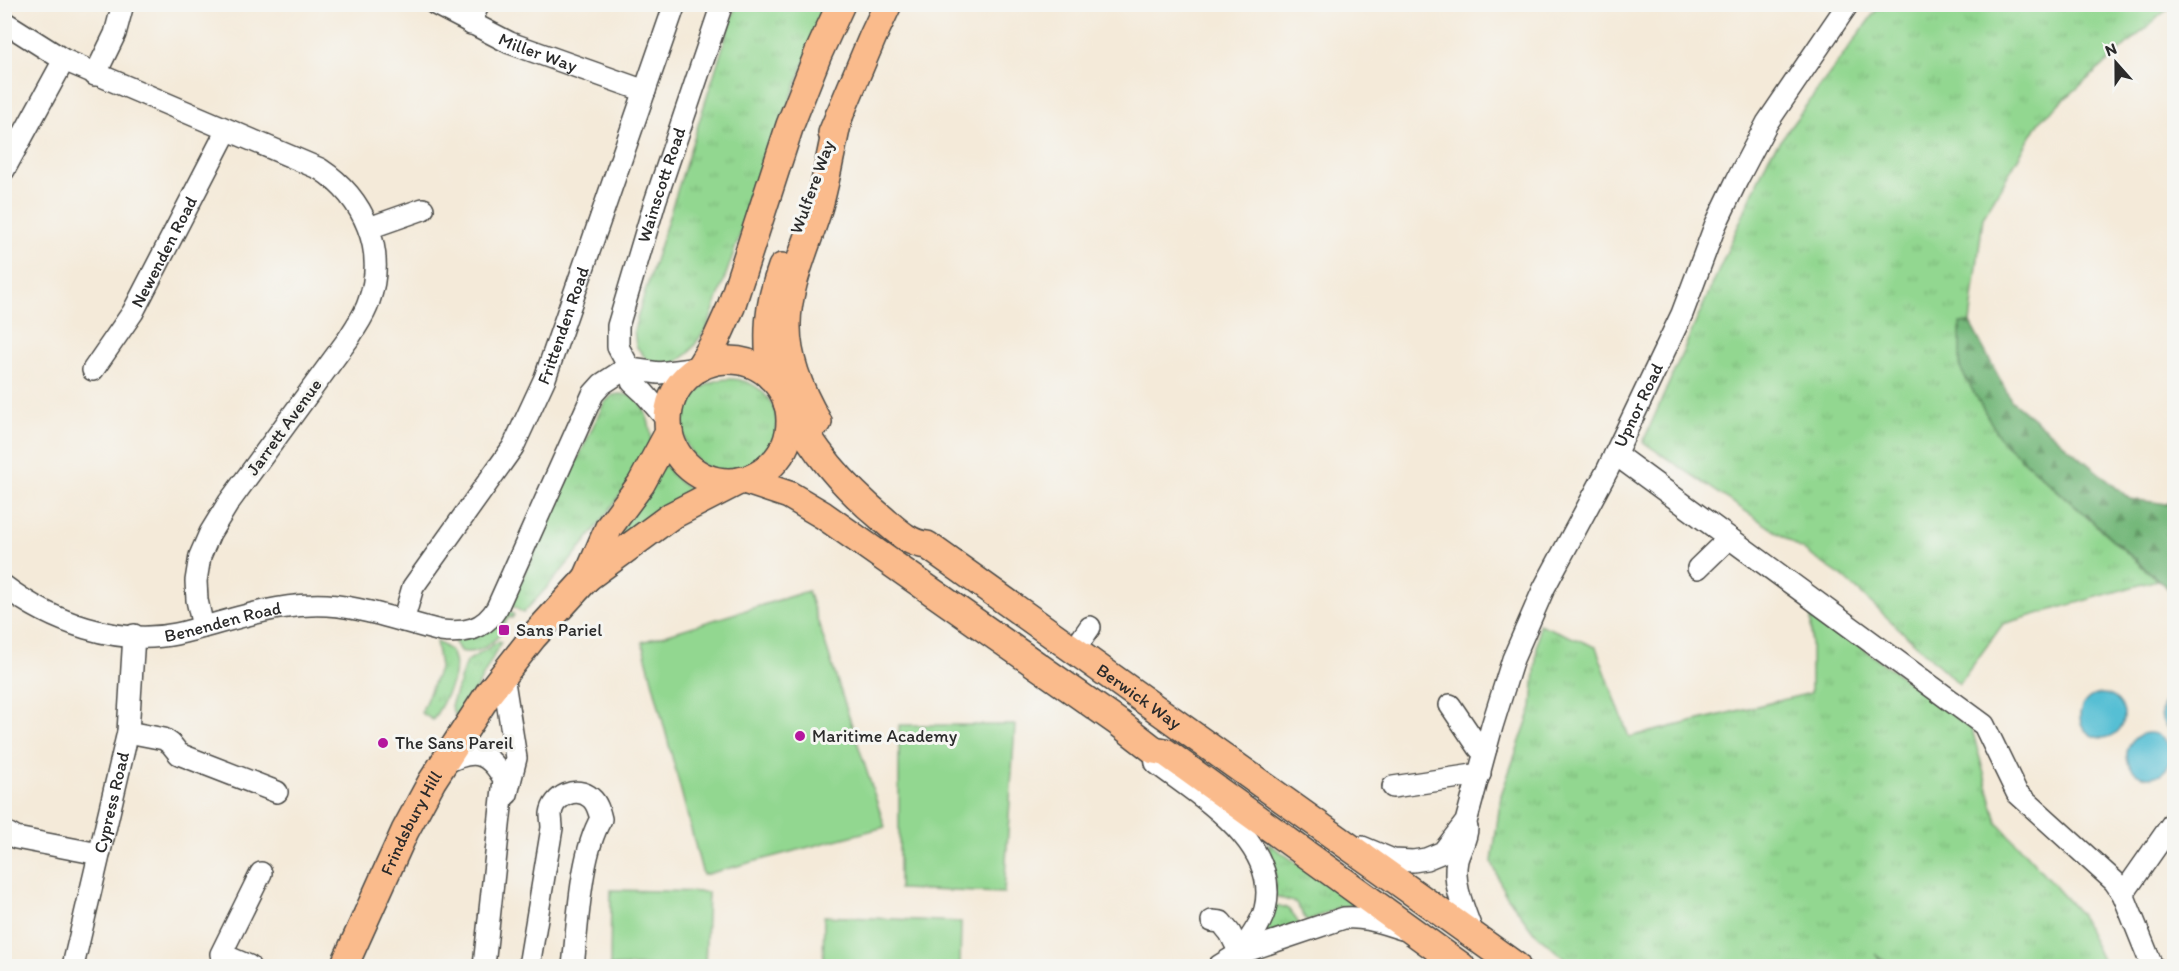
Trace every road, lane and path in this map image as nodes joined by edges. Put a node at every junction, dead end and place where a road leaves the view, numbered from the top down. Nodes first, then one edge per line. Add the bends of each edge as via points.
1 (123, 4) edge
2 (435, 4) edge
3 (675, 4) edge
4 (722, 4) edge
5 (841, 4) edge
6 (888, 4) edge
7 (1848, 4) edge
8 (474, 14) edge
9 (4, 22) edge
10 (64, 60) junction
11 (95, 75) junction
12 (645, 91) junction
13 (839, 116) junction
14 (227, 130) junction
15 (4, 170) edge
16 (423, 209) dead end
17 (369, 228) junction
18 (629, 368) junction
19 (699, 368) junction
20 (93, 370) dead end
21 (771, 377) junction
22 (787, 403) junction
23 (668, 427) junction
24 (1615, 454) junction
25 (742, 481) junction
26 (1729, 538) junction
27 (927, 546) junction
28 (1698, 568) dead end
29 (586, 578) junction
30 (4, 586) edge
31 (403, 621) junction
32 (203, 627) junction
33 (1090, 627) dead end
34 (134, 635) junction
35 (1074, 650) junction
36 (503, 675) junction
37 (1450, 705) dead end
38 (128, 732) junction
39 (1486, 748) junction
40 (1154, 750) junction
41 (443, 764) junction
42 (1480, 774) junction
43 (1394, 787) dead end
44 (277, 792) dead end
45 (501, 815) junction
46 (2175, 821) edge
47 (1466, 822) junction
48 (4, 831) edge
49 (1336, 837) junction
50 (99, 854) junction
51 (261, 873) dead end
52 (2123, 894) junction
53 (1212, 921) dead end
54 (1415, 933) junction
55 (1473, 934) junction
56 (1240, 953) junction
57 (74, 966) edge
58 (249, 966) edge
59 (344, 966) edge
60 (484, 966) edge
61 (529, 966) edge
62 (573, 966) edge
63 (1219, 966) edge
64 (1461, 966) edge
65 (1516, 966) edge
66 (2152, 966) edge

1 - 11 street via 115,34
2 - 8 street, Miller Way
3 - 12 street, Frittenden Road
4 - 18 street, Wainscott Road via 621,313 616,337
5 - 19 main road via 789,125 731,307
6 - 13 main road, Wulfere Way
7 - 24 street, Upnor Road via 1767,123 1737,180 1682,314
8 - 12 street, Miller Way via 510,43
9 - 10 street, Jarrett Avenue
10 - 11 street, Jarrett Avenue
10 - 15 street
11 - 14 street, Jarrett Avenue
12 - 31 street, Frittenden Road via 545,378 513,447 413,587
13 - 21 main road, Wulfere Way via 771,301
13 - 27 main road via 819,205 791,297 786,326 789,353 799,387 821,429 848,467
14 - 17 street, Jarrett Avenue via 333,177 355,200
14 - 20 street, Newenden Road via 132,312
16 - 17 street
17 - 32 street, Jarrett Avenue via 375,275 363,315 229,502 202,551 196,588
18 - 19 street via 659,373
18 - 23 street, Wainscott Road via 632,382
18 - 31 street, Benenden Road via 593,394 490,619 474,629 451,633
19 - 21 main road via 718,361 740,361
19 - 23 main road via 674,393
21 - 22 main road
22 - 25 main road via 790,424 782,451 769,467
22 - 27 main road, Berwick Way via 807,438 837,476 898,532 917,545
23 - 25 main road via 676,453 696,473 717,481
23 - 29 main road, Frindsbury Hill via 641,484 609,526
24 - 26 street
24 - 39 street, Upnor Road via 1513,659
25 - 29 main road, Frindsbury Hill via 671,516
25 - 40 main road, Berwick Way via 789,495 823,515
26 - 28 street
26 - 52 street via 1984,725 2017,793
27 - 35 main road, Berwick Way
29 - 36 main road, Frindsbury Hill
30 - 34 street, Benenden Road via 35,608 63,621 103,632
31 - 32 street, Benenden Road via 342,607 310,605 250,613
32 - 34 street, Benenden Road via 165,636
33 - 35 street
34 - 38 street, Cypress Road
35 - 49 main road, Berwick Way
36 - 41 main road, Frindsbury Hill
36 - 45 street via 516,758
37 - 39 street via 1472,740 1479,748
38 - 44 street via 164,739 179,754
38 - 50 street, Cypress Road
39 - 42 street, Upnor Road
40 - 54 main road, Berwick Way via 1165,752
40 - 56 street via 1156,763 1228,819 1263,866 1265,908
41 - 45 street via 463,753 480,754 496,766 504,779
41 - 59 main road, Frindsbury Hill via 405,831
42 - 43 street
42 - 47 street, Upnor Road
45 - 60 street
46 - 52 street
47 - 49 street via 1443,852 1413,861 1393,860
47 - 55 street, Upnor Road via 1456,874
48 - 50 street via 16,838
49 - 55 main road, Berwick Way
50 - 57 street, Cypress Road
51 - 58 street via 221,954
52 - 66 street
53 - 56 street via 1221,922
54 - 56 street via 1371,919 1344,918
54 - 64 main road, Berwick Way
55 - 65 main road, Berwick Way
56 - 63 street
61 - 62 street via 552,828 551,813 555,802 575,791 590,796 601,819 587,856

